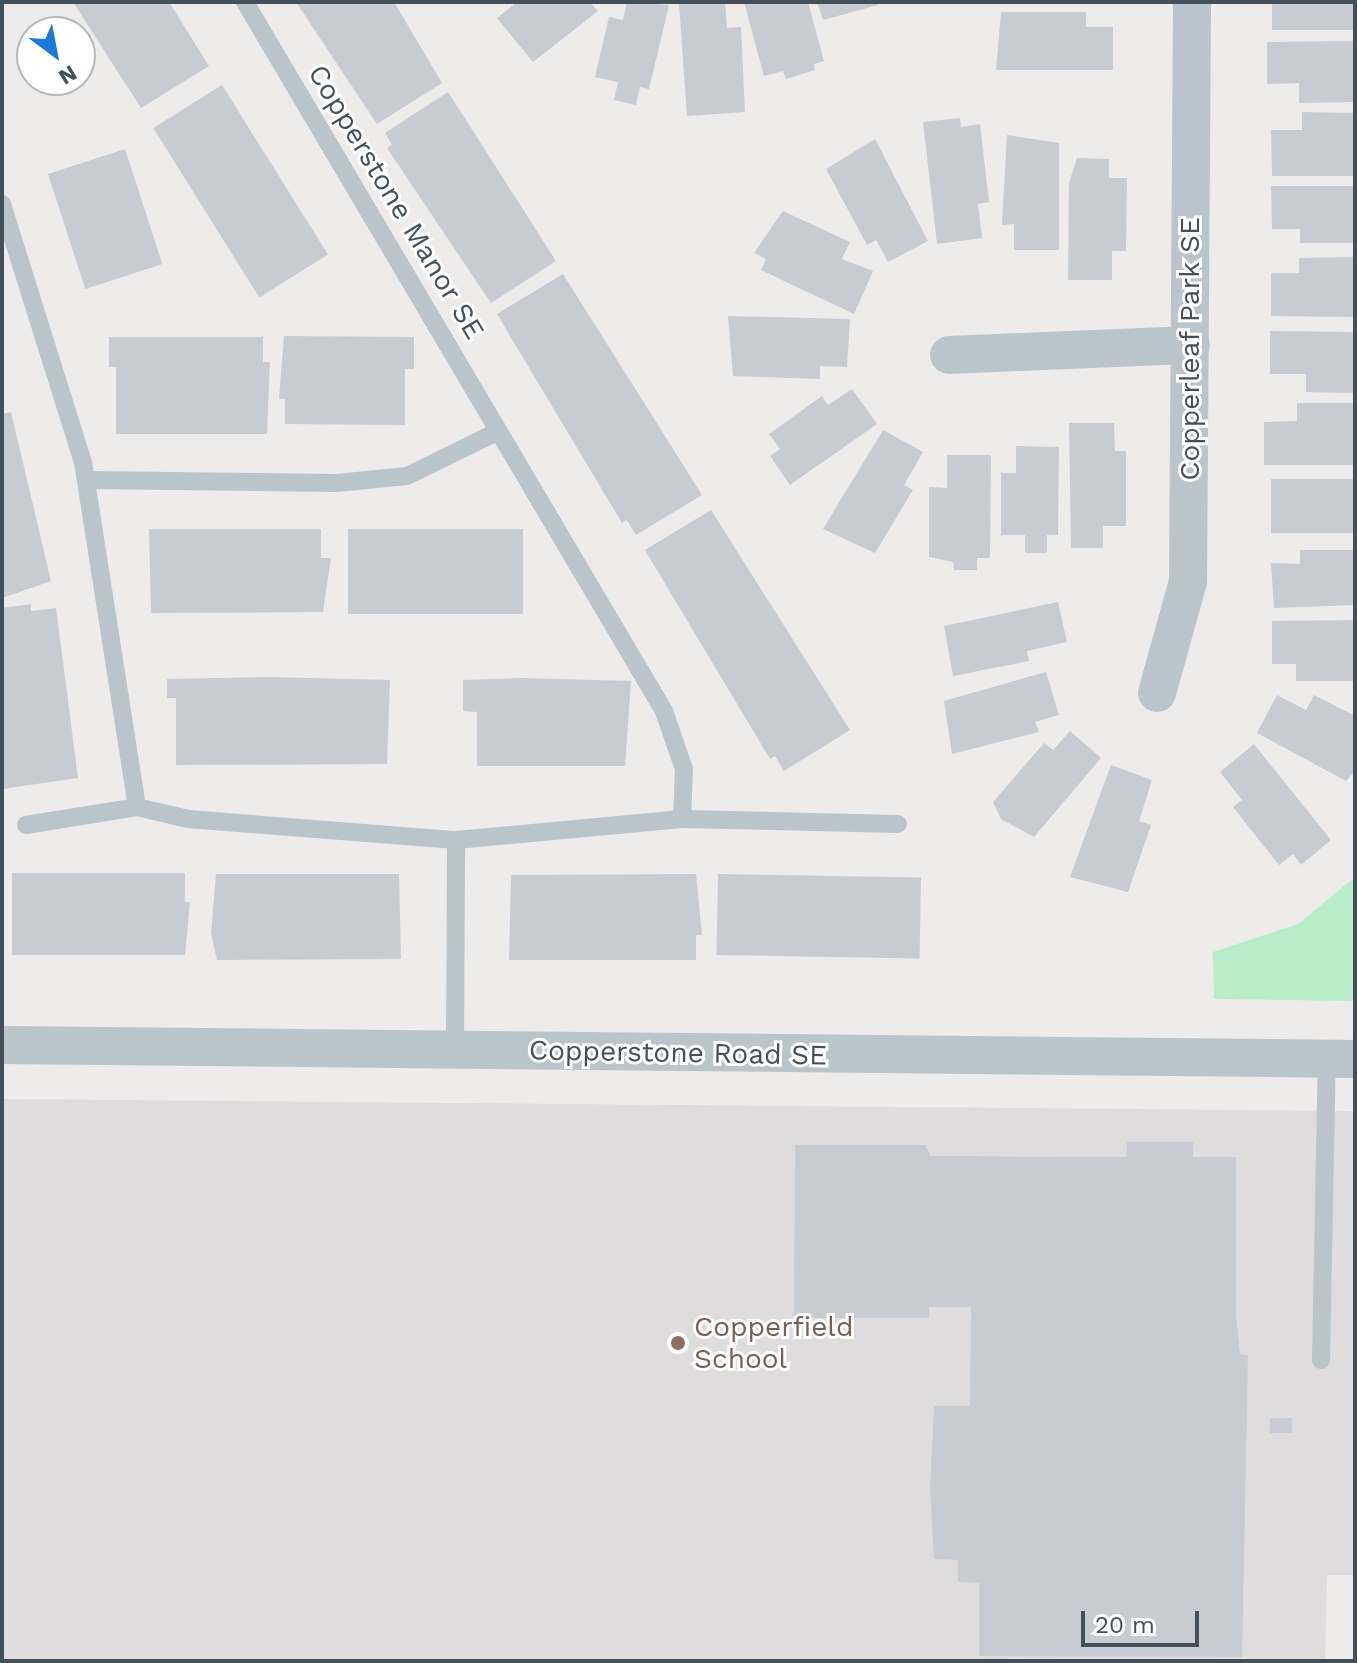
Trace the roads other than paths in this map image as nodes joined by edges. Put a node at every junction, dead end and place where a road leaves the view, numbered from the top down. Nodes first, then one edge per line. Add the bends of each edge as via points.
1 (245, 2) edge
2 (1192, 2) edge
3 (2, 204) edge
4 (1191, 345) junction
5 (949, 355) dead end
6 (499, 431) junction
7 (87, 480) junction
8 (1157, 693) dead end
9 (137, 807) junction
10 (682, 819) junction
11 (898, 824) dead end
12 (26, 825) dead end
13 (456, 840) junction
14 (2, 1045) edge
15 (455, 1050) junction
16 (1341, 1059) edge
17 (1321, 1360) dead end

1 - 6 lane, Copperstone Manor SE
2 - 4 street, Copperleaf Park SE
3 - 7 lane
4 - 5 street
4 - 8 street, Copperleaf Park SE via 1188,581
6 - 7 lane via 407,476 337,483
6 - 10 lane, Copperstone Manor SE via 664,711 684,769
7 - 9 lane
9 - 12 lane
9 - 13 lane via 188,819
10 - 11 lane
10 - 13 lane
13 - 15 lane
14 - 15 street, Copperstone Road SE
15 - 16 street, Copperstone Road SE
16 - 17 lane

